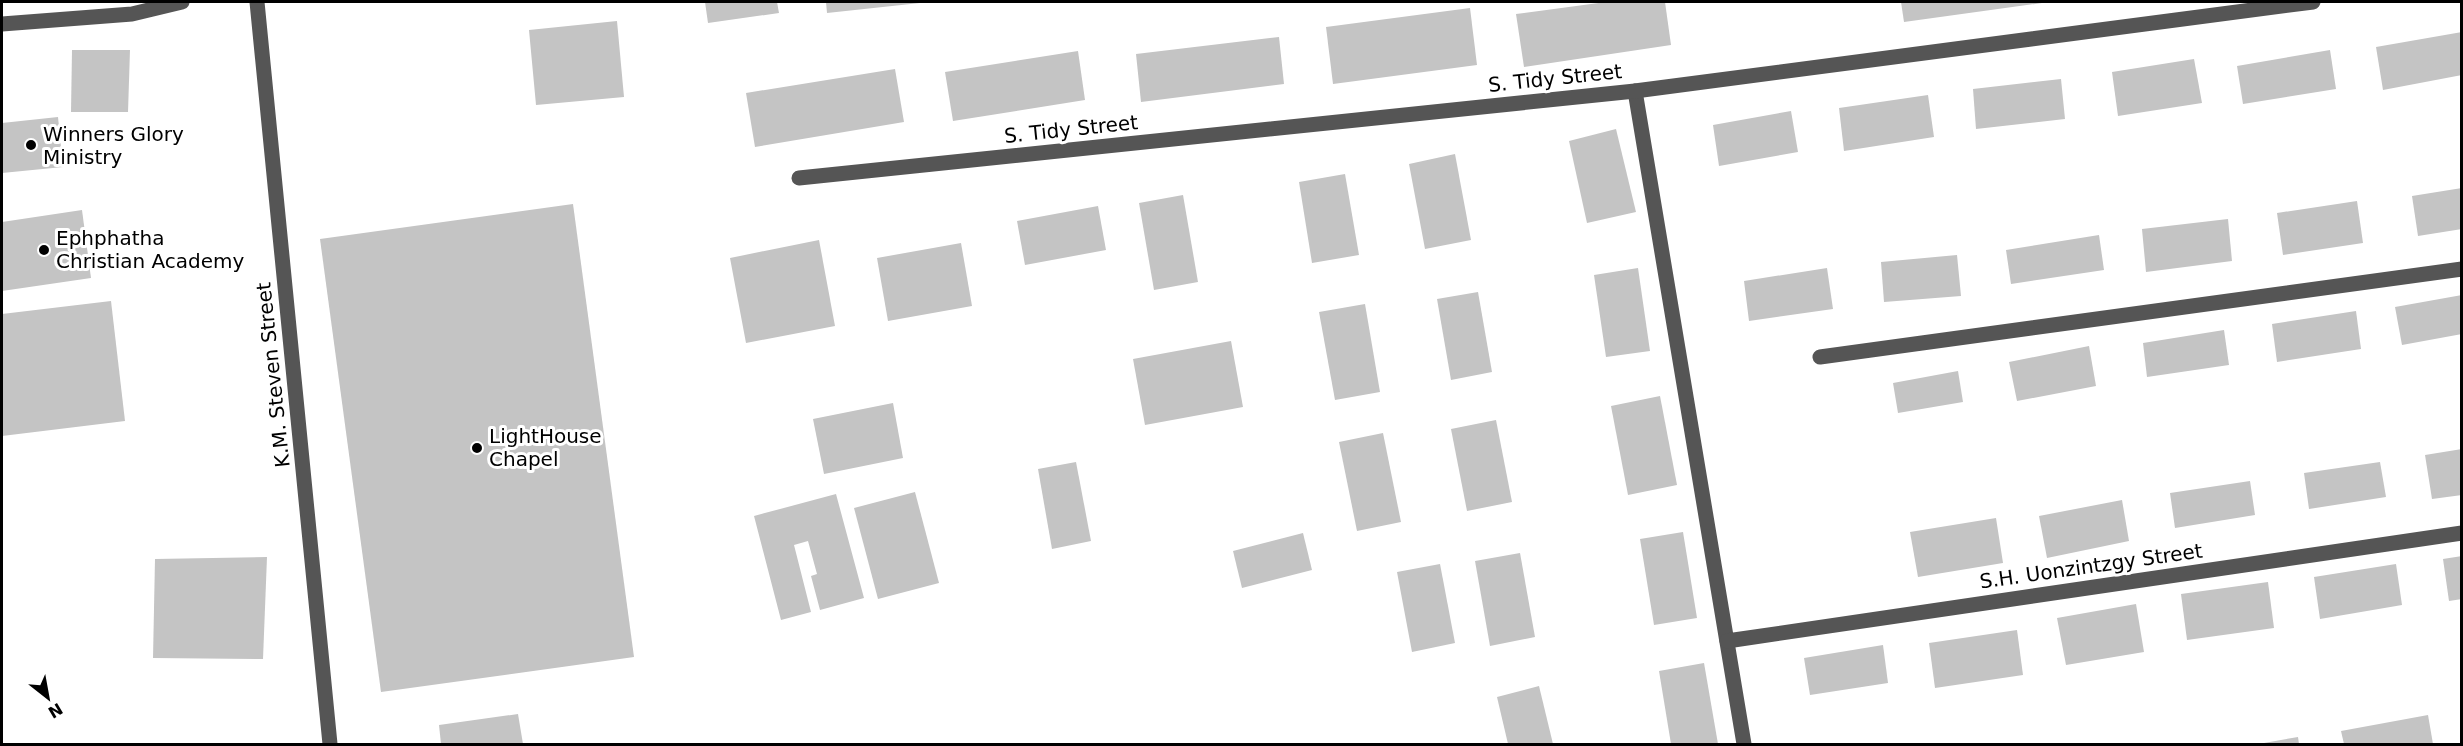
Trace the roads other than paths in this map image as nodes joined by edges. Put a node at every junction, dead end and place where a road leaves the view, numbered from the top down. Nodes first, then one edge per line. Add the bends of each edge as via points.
1 (182, 2) edge
2 (258, 2) edge
3 (2313, 2) edge
4 (2, 24) edge
5 (1635, 91) junction
6 (799, 178) dead end
7 (2462, 269) edge
8 (1820, 357) dead end
9 (2462, 533) edge
10 (1727, 641) junction
11 (330, 744) edge
12 (1744, 744) edge

1 - 4 street via 132,14
2 - 11 street, K.M. Steven Street
3 - 5 street, S. Tidy Street
5 - 6 street, S. Tidy Street
5 - 10 street
7 - 8 street
9 - 10 street, S.H. Uonzintzgy Street
10 - 12 street

